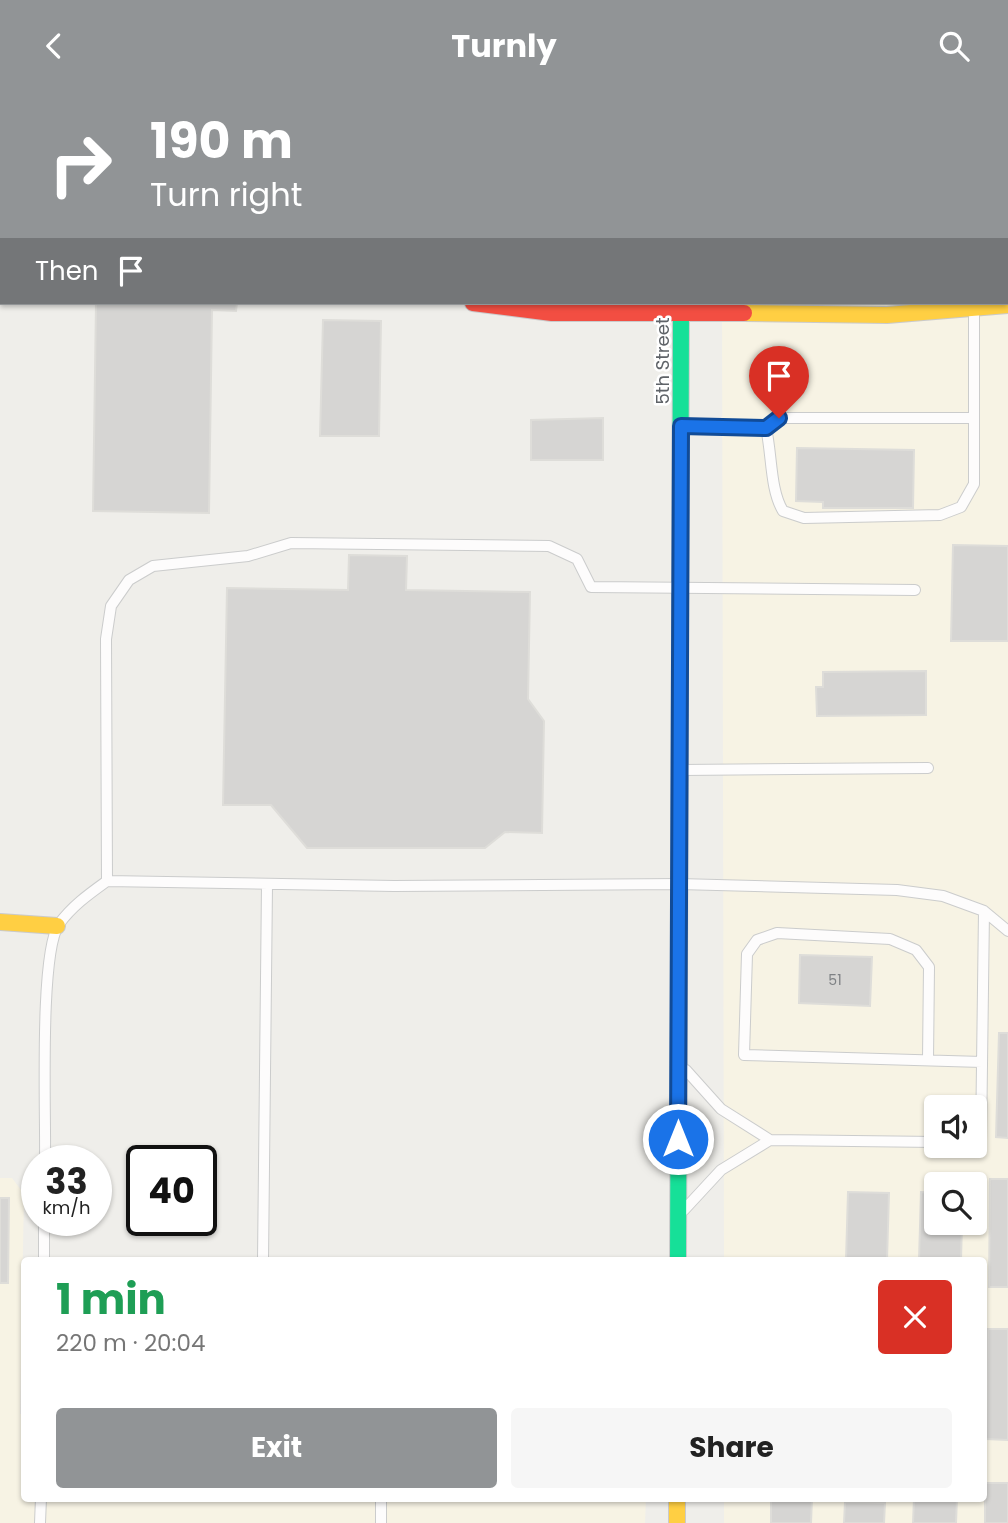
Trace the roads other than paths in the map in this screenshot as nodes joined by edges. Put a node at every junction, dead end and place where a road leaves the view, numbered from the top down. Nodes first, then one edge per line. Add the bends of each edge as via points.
1 (484, 305) edge
2 (1008, 305) edge
3 (681, 307) edge
4 (974, 309) junction
5 (974, 418) junction
6 (681, 426) junction
7 (766, 428) junction
8 (680, 589) junction
9 (915, 590) dead end
10 (928, 768) dead end
11 (680, 770) junction
12 (107, 881) junction
13 (679, 884) junction
14 (267, 885) junction
15 (984, 911) junction
16 (0, 922) edge
17 (57, 926) junction
18 (1008, 931) edge
19 (679, 1060) junction
20 (928, 1060) junction
21 (982, 1062) junction
22 (982, 1095) edge
23 (770, 1140) junction
24 (924, 1142) edge
25 (45, 1145) edge
26 (678, 1217) junction
27 (44, 1236) edge
28 (44, 1257) edge
29 (263, 1257) edge
30 (678, 1257) edge
31 (41, 1502) edge
32 (381, 1502) edge
33 (677, 1502) edge
34 (40, 1523) edge
35 (381, 1523) edge
36 (677, 1523) edge

1 - 3 street via 576,313
2 - 4 street
3 - 4 street via 864,315
3 - 6 street, 5th Street
4 - 5 lane
5 - 7 lane via 779,418
5 - 7 lane via 974,484 961,507 940,515 804,517 783,511 775,498
6 - 7 lane
6 - 8 street, 5th Street
8 - 9 lane
8 - 11 street, 5th Street
8 - 12 lane via 591,587 577,559 549,546 291,543 248,556 153,566 129,580 111,606 106,639
10 - 11 lane
11 - 13 street, 5th Street
12 - 14 lane
12 - 17 lane via 80,900
13 - 14 lane
13 - 15 lane via 897,890 943,896
13 - 19 street, 5th Street
14 - 29 lane
15 - 18 lane
15 - 21 lane
16 - 17 street
17 - 25 lane via 47,961
19 - 23 lane via 721,1109
19 - 26 street, 5th Street
20 - 20 lane via 929,967 916,950 890,939 777,933 757,940 747,954 744,1055
20 - 21 lane
21 - 22 lane
23 - 24 lane
23 - 26 lane via 721,1170
26 - 30 street, 5th Street
27 - 28 lane
31 - 34 lane
32 - 35 lane
33 - 36 street

